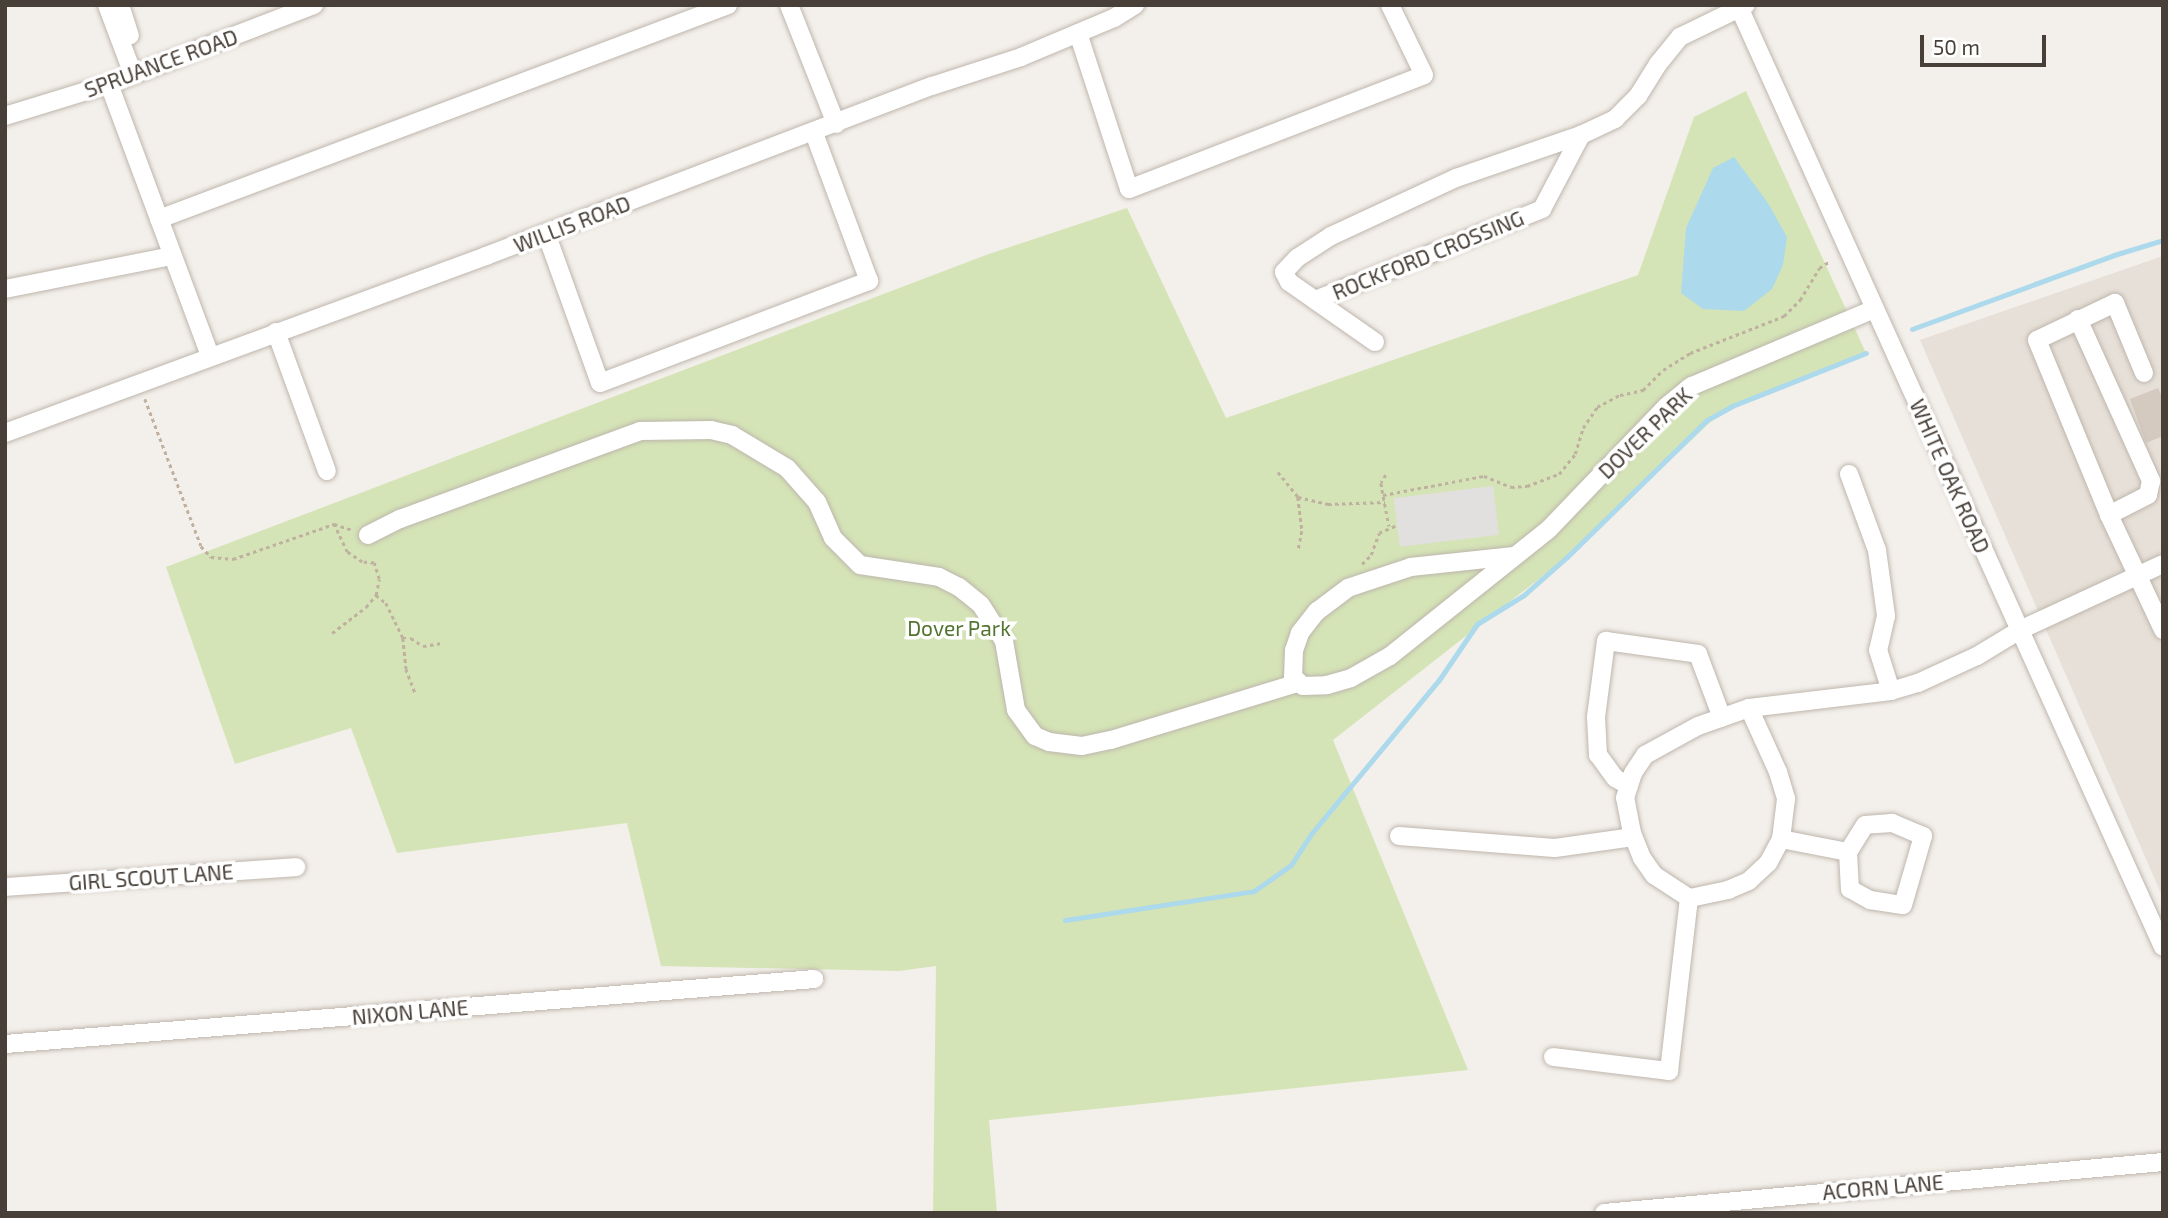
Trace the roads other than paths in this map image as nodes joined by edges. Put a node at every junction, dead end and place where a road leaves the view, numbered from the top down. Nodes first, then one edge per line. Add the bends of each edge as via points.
1 (107, 5) edge
2 (120, 5) edge
3 (314, 5) edge
4 (729, 5) edge
5 (789, 5) edge
6 (1135, 5) edge
7 (1390, 5) edge
8 (1741, 6) edge
9 (1078, 33) junction
10 (138, 73) junction
11 (109, 83) junction
12 (5, 116) edge
13 (836, 124) junction
14 (814, 133) junction
15 (1581, 135) junction
16 (159, 219) junction
17 (546, 233) junction
18 (172, 256) junction
19 (5, 289) edge
20 (1315, 300) junction
21 (1874, 309) junction
22 (2078, 319) junction
23 (276, 332) junction
24 (1375, 342) dead end
25 (209, 356) junction
26 (2144, 373) dead end
27 (5, 433) edge
28 (327, 471) dead end
29 (1849, 474) dead end
30 (2109, 515) junction
31 (368, 535) road end
32 (1514, 556) junction
33 (2163, 564) edge
34 (2138, 575) junction
35 (2020, 631) junction
36 (2163, 631) edge
37 (1297, 683) junction
38 (1891, 691) junction
39 (1749, 708) junction
40 (1722, 718) junction
41 (1629, 786) junction
42 (1399, 836) dead end
43 (1633, 837) junction
44 (1781, 839) junction
45 (1848, 852) junction
46 (296, 867) dead end
47 (5, 887) edge
48 (1689, 898) junction
49 (2163, 947) edge
50 (814, 979) dead end
51 (5, 1044) edge
52 (1553, 1057) dead end
53 (2163, 1162) edge
54 (1604, 1213) edge

1 - 10 street
2 - 10 street
3 - 10 street, SPRUANCE ROAD
4 - 16 street
5 - 13 street
6 - 9 street, WILLIS ROAD
7 - 9 street via 1423,75 1129,189
8 - 15 street, ROCKFORD CROSSING via 1680,37 1628,108
8 - 21 street, WHITE OAK ROAD
9 - 13 street, WILLIS ROAD
10 - 11 street, SPRUANCE ROAD
11 - 12 street, SPRUANCE ROAD
11 - 16 street
13 - 14 street, WILLIS ROAD
14 - 17 street, WILLIS ROAD
14 - 17 street via 869,281 600,383
15 - 20 street, ROCKFORD CROSSING via 1542,209
15 - 20 street, ROCKFORD CROSSING via 1456,178 1331,236 1284,272 1289,282
16 - 18 street
17 - 23 street, WILLIS ROAD
18 - 19 street
18 - 25 street
20 - 24 street, ROCKFORD CROSSING
21 - 32 street, DOVER PARK via 1692,386 1667,405 1567,512
21 - 35 street, WHITE OAK ROAD
22 - 26 street via 2115,303
22 - 30 street via 2037,340
22 - 30 street via 2151,481 2148,495
23 - 25 street, WILLIS ROAD
23 - 28 street
25 - 27 street, WILLIS ROAD
29 - 38 street via 1877,550 1886,616 1878,650
30 - 34 street
31 - 37 street, DOVER PARK via 640,430 711,430 732,435 787,468 817,502 833,538 860,565 939,576 981,605 1004,641 1016,710 1035,736 1049,743 1082,746 1111,740
32 - 37 street, DOVER PARK via 1376,665 1327,685
32 - 37 street via 1410,567 1349,588 1317,611 1300,634 1292,671
33 - 34 street
34 - 35 street
34 - 36 street
35 - 38 street via 1967,661
35 - 49 street, WHITE OAK ROAD
38 - 39 street
39 - 40 street
39 - 44 street via 1786,799
40 - 41 street via 1645,755
40 - 41 street via 1698,654 1605,641 1596,717 1598,755 1615,778
41 - 43 street via 1625,799
42 - 43 street via 1555,848
43 - 48 street via 1654,875
44 - 45 street
44 - 48 street via 1768,863 1749,881
45 - 45 street via 1850,889 1870,900 1903,905 1923,836 1892,823 1865,825
46 - 47 street, GIRL SCOUT LANE
48 - 52 street via 1669,1071
50 - 51 street, NIXON LANE
53 - 54 street, ACORN LANE

